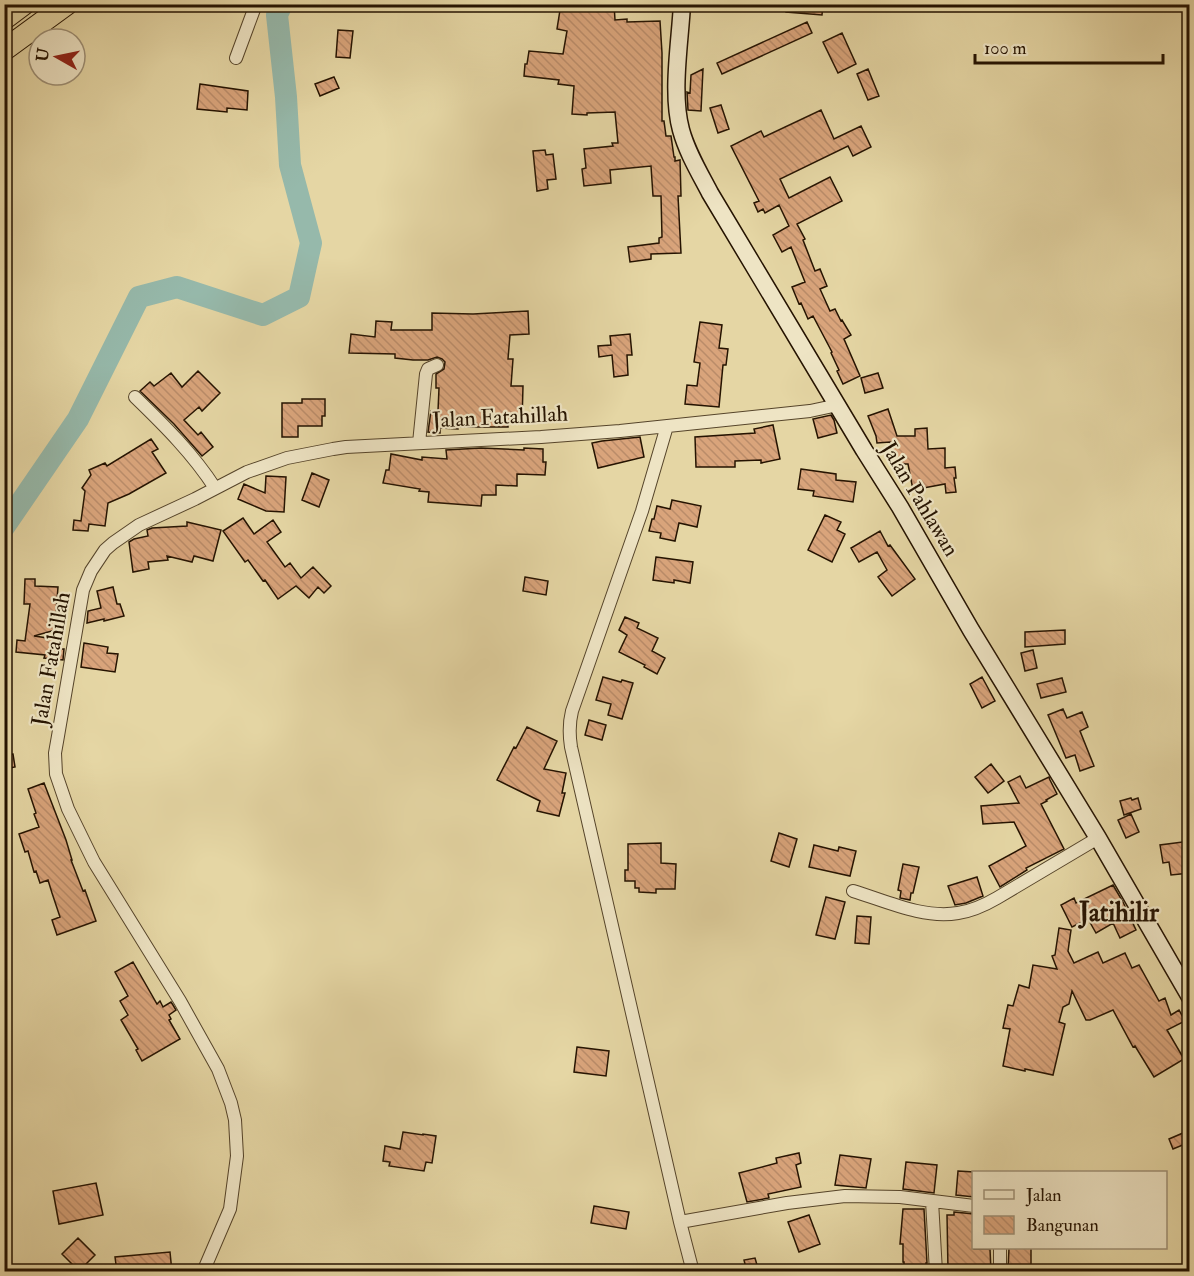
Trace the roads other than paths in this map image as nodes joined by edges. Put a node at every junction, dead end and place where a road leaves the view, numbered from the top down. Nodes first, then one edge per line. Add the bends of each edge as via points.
1 (24, 4) edge
2 (67, 4) edge
3 (256, 4) edge
4 (682, 4) edge
5 (4, 19) edge
6 (4, 50) edge
7 (236, 58) dead end
8 (437, 365) dead end
9 (135, 397) dead end
10 (838, 405) junction
11 (667, 426) junction
12 (419, 443) junction
13 (215, 488) junction
14 (1098, 838) junction
15 (853, 891) dead end
16 (1190, 997) edge
17 (932, 1201) junction
18 (972, 1206) edge
19 (680, 1222) junction
20 (1000, 1249) edge
21 (203, 1272) edge
22 (693, 1272) edge
23 (936, 1272) edge
24 (1000, 1272) edge

1 - 5 highway
2 - 6 highway
3 - 7 street
4 - 10 street, Jalan Pahlawan via 677,103 688,149 710,193
8 - 12 street via 426,374
9 - 13 street via 183,446
10 - 11 street, Jalan Fatahillah
10 - 14 street, Jalan Pahlawan
11 - 12 street, Jalan Fatahillah
11 - 19 street via 642,511 572,711 569,734
12 - 13 street, Jalan Fatahillah via 333,449 287,458
13 - 21 street, Jalan Fatahillah via 139,525 105,550 91,571 81,598 55,753 56,774 68,809 94,862 180,1001 218,1069 231,1103 237,1148 232,1199
14 - 15 street via 997,898 960,913 919,911
14 - 16 street, Jalan Pahlawan
17 - 18 street
17 - 19 street via 845,1196
17 - 23 street
19 - 22 street
20 - 24 street

